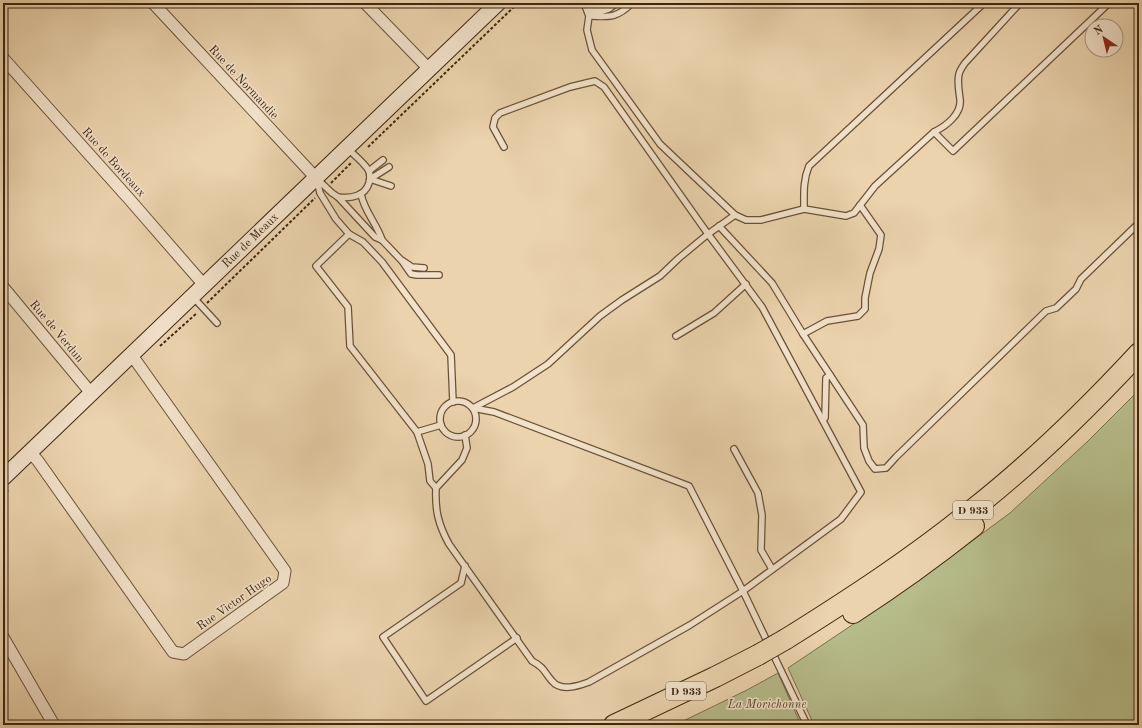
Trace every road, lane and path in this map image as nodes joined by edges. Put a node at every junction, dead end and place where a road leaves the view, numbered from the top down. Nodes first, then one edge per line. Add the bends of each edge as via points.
1 (152, 3) edge
2 (365, 3) edge
3 (498, 3) edge
4 (584, 3) edge
5 (591, 3) edge
6 (598, 3) edge
7 (606, 3) edge
8 (632, 3) edge
9 (984, 3) edge
10 (1020, 3) edge
11 (1109, 3) edge
12 (614, 4) edge
13 (589, 16) junction
14 (3, 58) edge
15 (428, 69) junction
16 (934, 132) junction
17 (504, 147) dead end
18 (347, 148) junction
19 (383, 160) dead end
20 (389, 167) dead end
21 (369, 171) junction
22 (316, 178) junction
23 (370, 179) junction
24 (391, 186) dead end
25 (361, 194) junction
26 (338, 197) junction
27 (860, 205) junction
28 (804, 209) junction
29 (735, 214) junction
30 (1139, 223) edge
31 (719, 226) junction
32 (349, 234) junction
33 (708, 234) junction
34 (382, 240) junction
35 (401, 257) junction
36 (424, 268) dead end
37 (440, 275) dead end
38 (746, 284) junction
39 (204, 285) junction
40 (3, 287) edge
41 (192, 296) junction
42 (217, 323) dead end
43 (803, 334) junction
44 (676, 336) dead end
45 (1139, 353) edge
46 (131, 354) junction
47 (1139, 373) edge
48 (830, 375) junction
49 (91, 393) junction
50 (453, 402) junction
51 (473, 408) junction
52 (823, 420) junction
53 (442, 425) junction
54 (417, 432) junction
55 (466, 435) junction
56 (734, 449) dead end
57 (30, 452) junction
58 (3, 478) edge
59 (436, 488) junction
60 (465, 566) junction
61 (772, 569) junction
62 (743, 591) junction
63 (3, 637) edge
64 (517, 638) junction
65 (789, 645) junction
66 (761, 661) junction
67 (54, 725) edge
68 (614, 725) edge
69 (646, 725) edge
70 (807, 725) edge

1 - 22 street, Rue de Normandie
2 - 15 street
3 - 15 main road, Rue de Meaux
4 - 13 lane
5 - 13 lane
6 - 13 lane
7 - 13 lane
8 - 13 lane via 623,12 608,17
9 - 28 lane via 809,166 805,175
10 - 16 lane via 965,63 959,75 958,89 961,102 957,113
11 - 16 lane via 953,151
12 - 13 lane via 609,9
13 - 29 lane via 587,30 592,50 660,144
14 - 39 street, Rue de Bordeaux
15 - 18 main road, Rue de Meaux
16 - 27 lane via 875,186
17 - 33 lane via 493,127 495,118 500,113 570,87 595,81 604,87
18 - 21 lane
18 - 22 main road, Rue de Meaux
19 - 21 lane
20 - 23 lane
21 - 23 lane
22 - 26 lane
22 - 32 lane via 320,193
22 - 39 main road, Rue de Meaux
23 - 24 lane
23 - 25 lane via 367,188
25 - 26 lane via 347,198
25 - 34 lane via 366,210
26 - 34 lane via 375,237
27 - 28 lane via 854,213 846,216
27 - 43 lane via 881,235 870,273 865,309 858,316 828,321
28 - 29 lane via 761,220 746,220
29 - 31 lane
30 - 48 lane via 1081,279 1076,289 1056,308 1046,311 886,468 875,469 869,461 864,448 863,425
31 - 33 lane
31 - 43 lane via 772,283
32 - 50 lane via 363,242 382,262 451,355
32 - 54 lane via 316,266 348,307 350,346
33 - 38 lane
33 - 51 lane via 660,276 600,316 548,364 513,387
34 - 35 lane
35 - 36 lane via 412,267
35 - 37 lane via 411,274
38 - 44 lane via 714,312
38 - 52 lane via 762,307
39 - 41 main road, Rue de Meaux
40 - 49 street, Rue de Verdun
41 - 42 lane
41 - 46 main road, Rue de Meaux
43 - 48 lane
45 - 65 highway, D 933 via 1071,423 1014,475 922,549
46 - 49 main road, Rue de Meaux
46 - 57 street, Rue Victor Hugo via 285,571 283,583 184,654 173,652
47 - 65 highway, D 933 via 1017,491 933,558 888,590
48 - 52 lane via 826,378 826,418
49 - 57 main road, Rue de Meaux
50 - 51 lane via 464,402
50 - 53 lane via 444,408 440,419
51 - 55 lane via 476,420
51 - 62 lane via 494,412 689,486
52 - 61 lane via 861,492 841,519
53 - 54 lane
53 - 55 lane via 444,430 454,436
54 - 59 lane via 428,464 430,482
55 - 59 lane via 467,448 462,460
56 - 61 lane via 758,493 762,515 761,550
57 - 58 main road, Rue de Meaux
59 - 60 lane via 437,516 441,531
60 - 64 lane
60 - 64 lane via 461,583 383,637 426,701
61 - 62 lane
62 - 64 lane via 690,625 589,682 575,687 564,687 554,683 541,666 532,661
62 - 70 lane
63 - 67 street
65 - 66 highway, D 933
66 - 68 highway, D 933 via 696,687
66 - 69 highway, D 933

